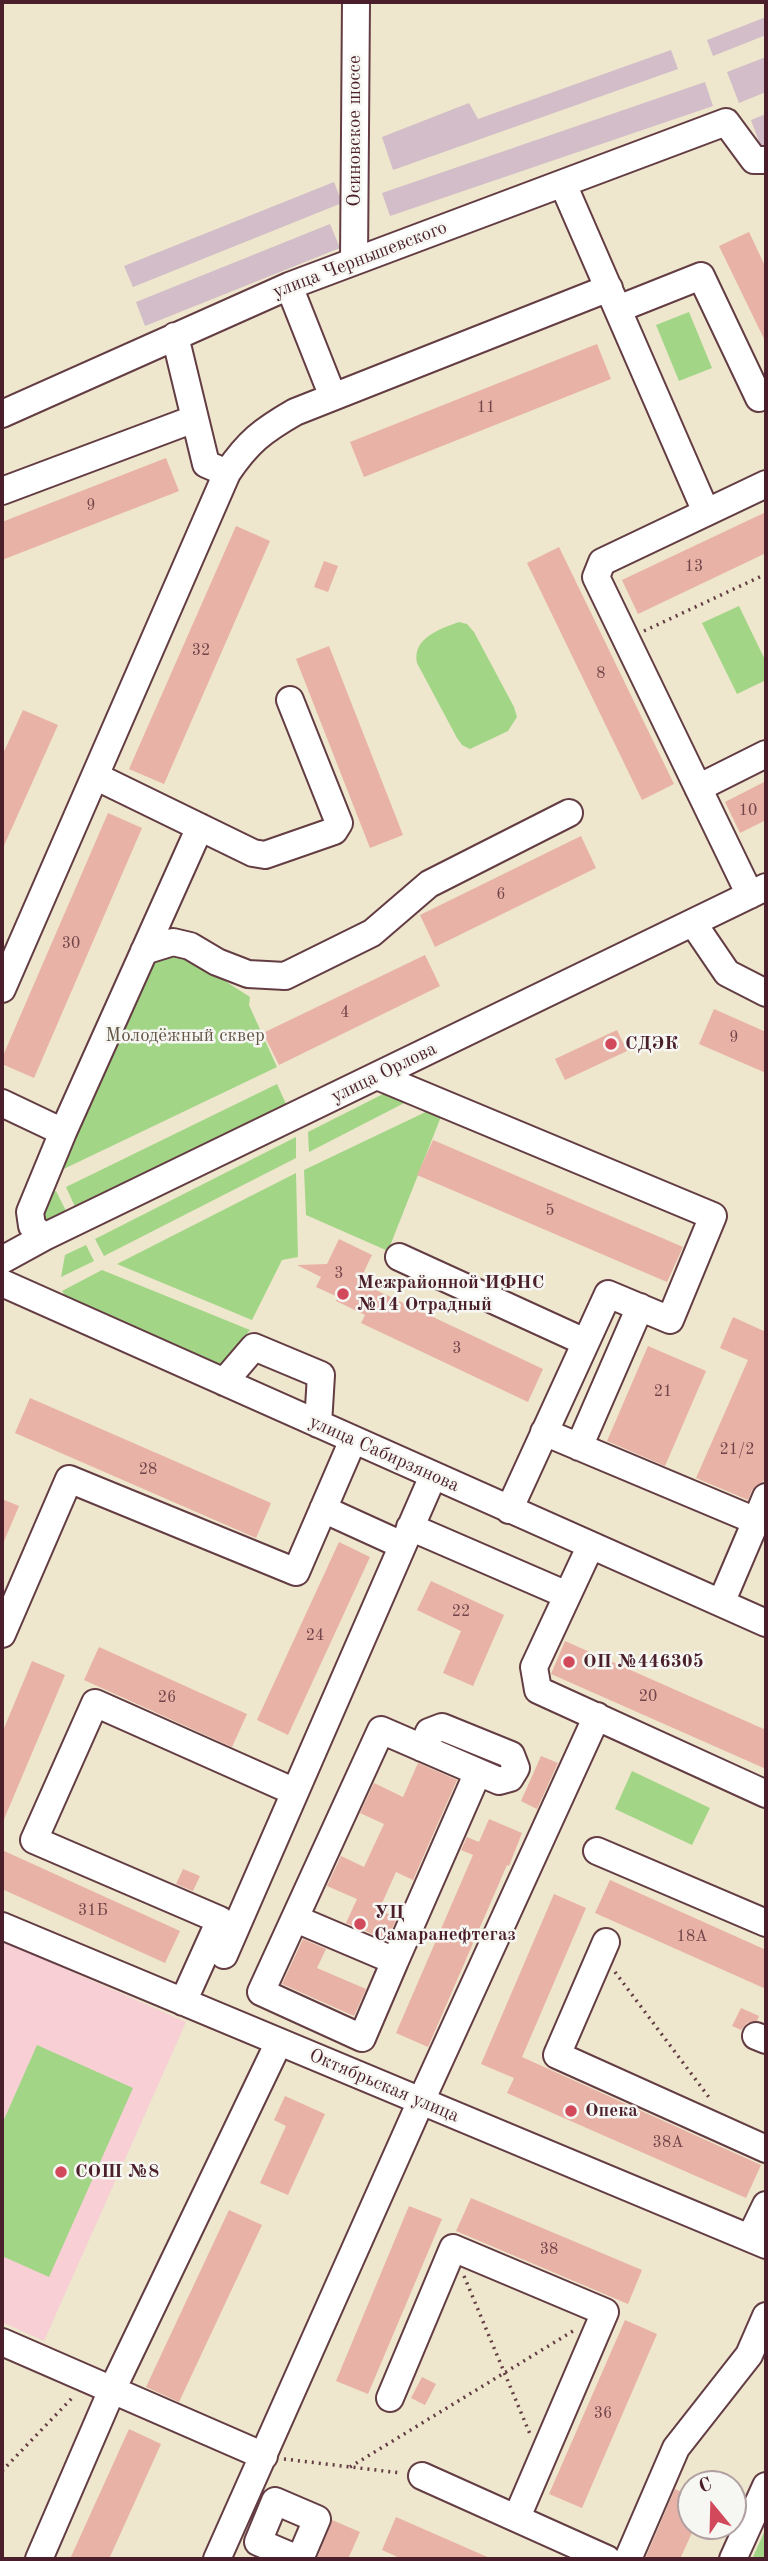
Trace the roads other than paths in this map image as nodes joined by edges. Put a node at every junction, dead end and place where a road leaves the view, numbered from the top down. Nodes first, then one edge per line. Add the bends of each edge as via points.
1 (356, 2) edge
2 (762, 163) edge
3 (563, 184) junction
4 (354, 261) junction
5 (289, 286) junction
6 (614, 299) junction
7 (175, 335) junction
8 (332, 397) junction
9 (759, 398) dead end
10 (2, 414) edge
11 (194, 419) junction
12 (227, 473) junction
13 (766, 484) edge
14 (2, 491) edge
15 (706, 512) junction
16 (290, 700) dead end
17 (766, 754) edge
18 (94, 776) junction
19 (698, 788) junction
20 (569, 813) dead end
21 (200, 827) junction
22 (758, 891) edge
23 (693, 923) junction
24 (144, 951) junction
25 (2, 989) edge
26 (766, 993) edge
27 (377, 1076) junction
28 (2, 1103) edge
29 (63, 1132) junction
30 (44, 1237) junction
31 (399, 1257) dead end
32 (2, 1260) edge
33 (2, 1283) edge
34 (640, 1307) junction
35 (585, 1342) junction
36 (224, 1382) junction
37 (318, 1424) junction
38 (544, 1432) junction
39 (353, 1440) junction
40 (579, 1447) junction
41 (433, 1476) junction
42 (323, 1509) junction
43 (761, 1509) edge
44 (509, 1510) junction
45 (406, 1536) junction
46 (590, 1547) junction
47 (567, 1595) junction
48 (721, 1603) junction
49 (766, 1623) edge
50 (2, 1634) edge
51 (597, 1716) junction
52 (422, 1748) junction
53 (478, 1772) junction
54 (295, 1791) junction
55 (766, 1794) edge
56 (597, 1851) dead end
57 (296, 1919) junction
58 (766, 1923) edge
59 (2, 1926) edge
60 (603, 1948) road end
61 (395, 1961) junction
62 (261, 1992) junction
63 (192, 2005) junction
64 (244, 2027) junction
65 (279, 2042) junction
66 (421, 2101) junction
67 (766, 2149) edge
68 (766, 2205) edge
69 (758, 2242) edge
70 (766, 2316) edge
71 (2, 2342) edge
72 (112, 2390) junction
73 (390, 2398) dead end
74 (264, 2456) junction
75 (422, 2476) road end
76 (766, 2486) edge
77 (517, 2517) junction
78 (39, 2559) edge
79 (217, 2559) edge
80 (607, 2559) edge
81 (628, 2559) edge
82 (733, 2559) edge

1 - 4 street, Осиновское шоссе
2 - 3 street, улица Чернышевского via 726,122
3 - 4 street, улица Чернышевского
3 - 6 street
4 - 5 street, улица Чернышевского
5 - 7 street, улица Чернышевского
5 - 8 street
6 - 8 street
6 - 9 street via 701,276
6 - 15 street
7 - 10 street, улица Чернышевского
7 - 11 street
8 - 12 street via 267,428 243,448
11 - 12 street via 206,464
11 - 14 street
12 - 18 street
13 - 15 street
15 - 19 street via 602,562 596,577
16 - 21 street via 339,824 334,831 265,855
17 - 19 street
18 - 21 street
18 - 25 street
19 - 22 street
20 - 24 street via 429,884 372,933 285,976 248,974 173,942
21 - 24 street
22 - 23 street, улица Орлова
23 - 26 street via 727,972
23 - 27 street, улица Орлова
24 - 29 street
27 - 30 street, улица Орлова
27 - 34 street via 713,1216 670,1320
28 - 29 street
29 - 30 street via 30,1212 32,1226
30 - 32 street, улица Орлова
31 - 35 street
33 - 36 street, улица Сабирзянова
34 - 35 street via 608,1294
34 - 40 street
35 - 38 street
36 - 37 street, улица Сабирзянова
36 - 37 street via 254,1347 321,1375
37 - 39 street, улица Сабирзянова
38 - 40 street
38 - 44 street
39 - 41 street, улица Сабирзянова
39 - 42 street
40 - 43 street
41 - 44 street, улица Сабирзянова
41 - 45 street
42 - 45 street
42 - 50 street via 296,1572 69,1479
43 - 48 street
44 - 46 street, улица Сабирзянова
45 - 47 street
45 - 54 street
46 - 47 street
46 - 48 street, улица Сабирзянова
47 - 51 street via 534,1667 538,1690
48 - 49 street, улица Сабирзянова
51 - 55 street
51 - 66 street
52 - 53 street
52 - 53 street via 429,1732 442,1727 511,1755 516,1768 510,1778 499,1781
52 - 57 street via 381,1730
53 - 61 street
54 - 63 street
54 - 63 street via 95,1703 34,1840 220,1920
56 - 58 street
57 - 61 street
57 - 62 street
59 - 63 street, Октябрьская улица
60 - 67 street via 557,2054
61 - 62 street via 362,2038
62 - 64 street
63 - 64 street, Октябрьская улица
64 - 65 street, Октябрьская улица
65 - 66 street, Октябрьская улица
65 - 72 street
66 - 69 street, Октябрьская улица
66 - 74 street
68 - 69 street
70 - 81 street via 749,2355 676,2448
71 - 72 street
72 - 74 street
72 - 78 street
73 - 77 street via 453,2248 605,2312
74 - 79 street
75 - 77 street
76 - 82 street
77 - 80 street

